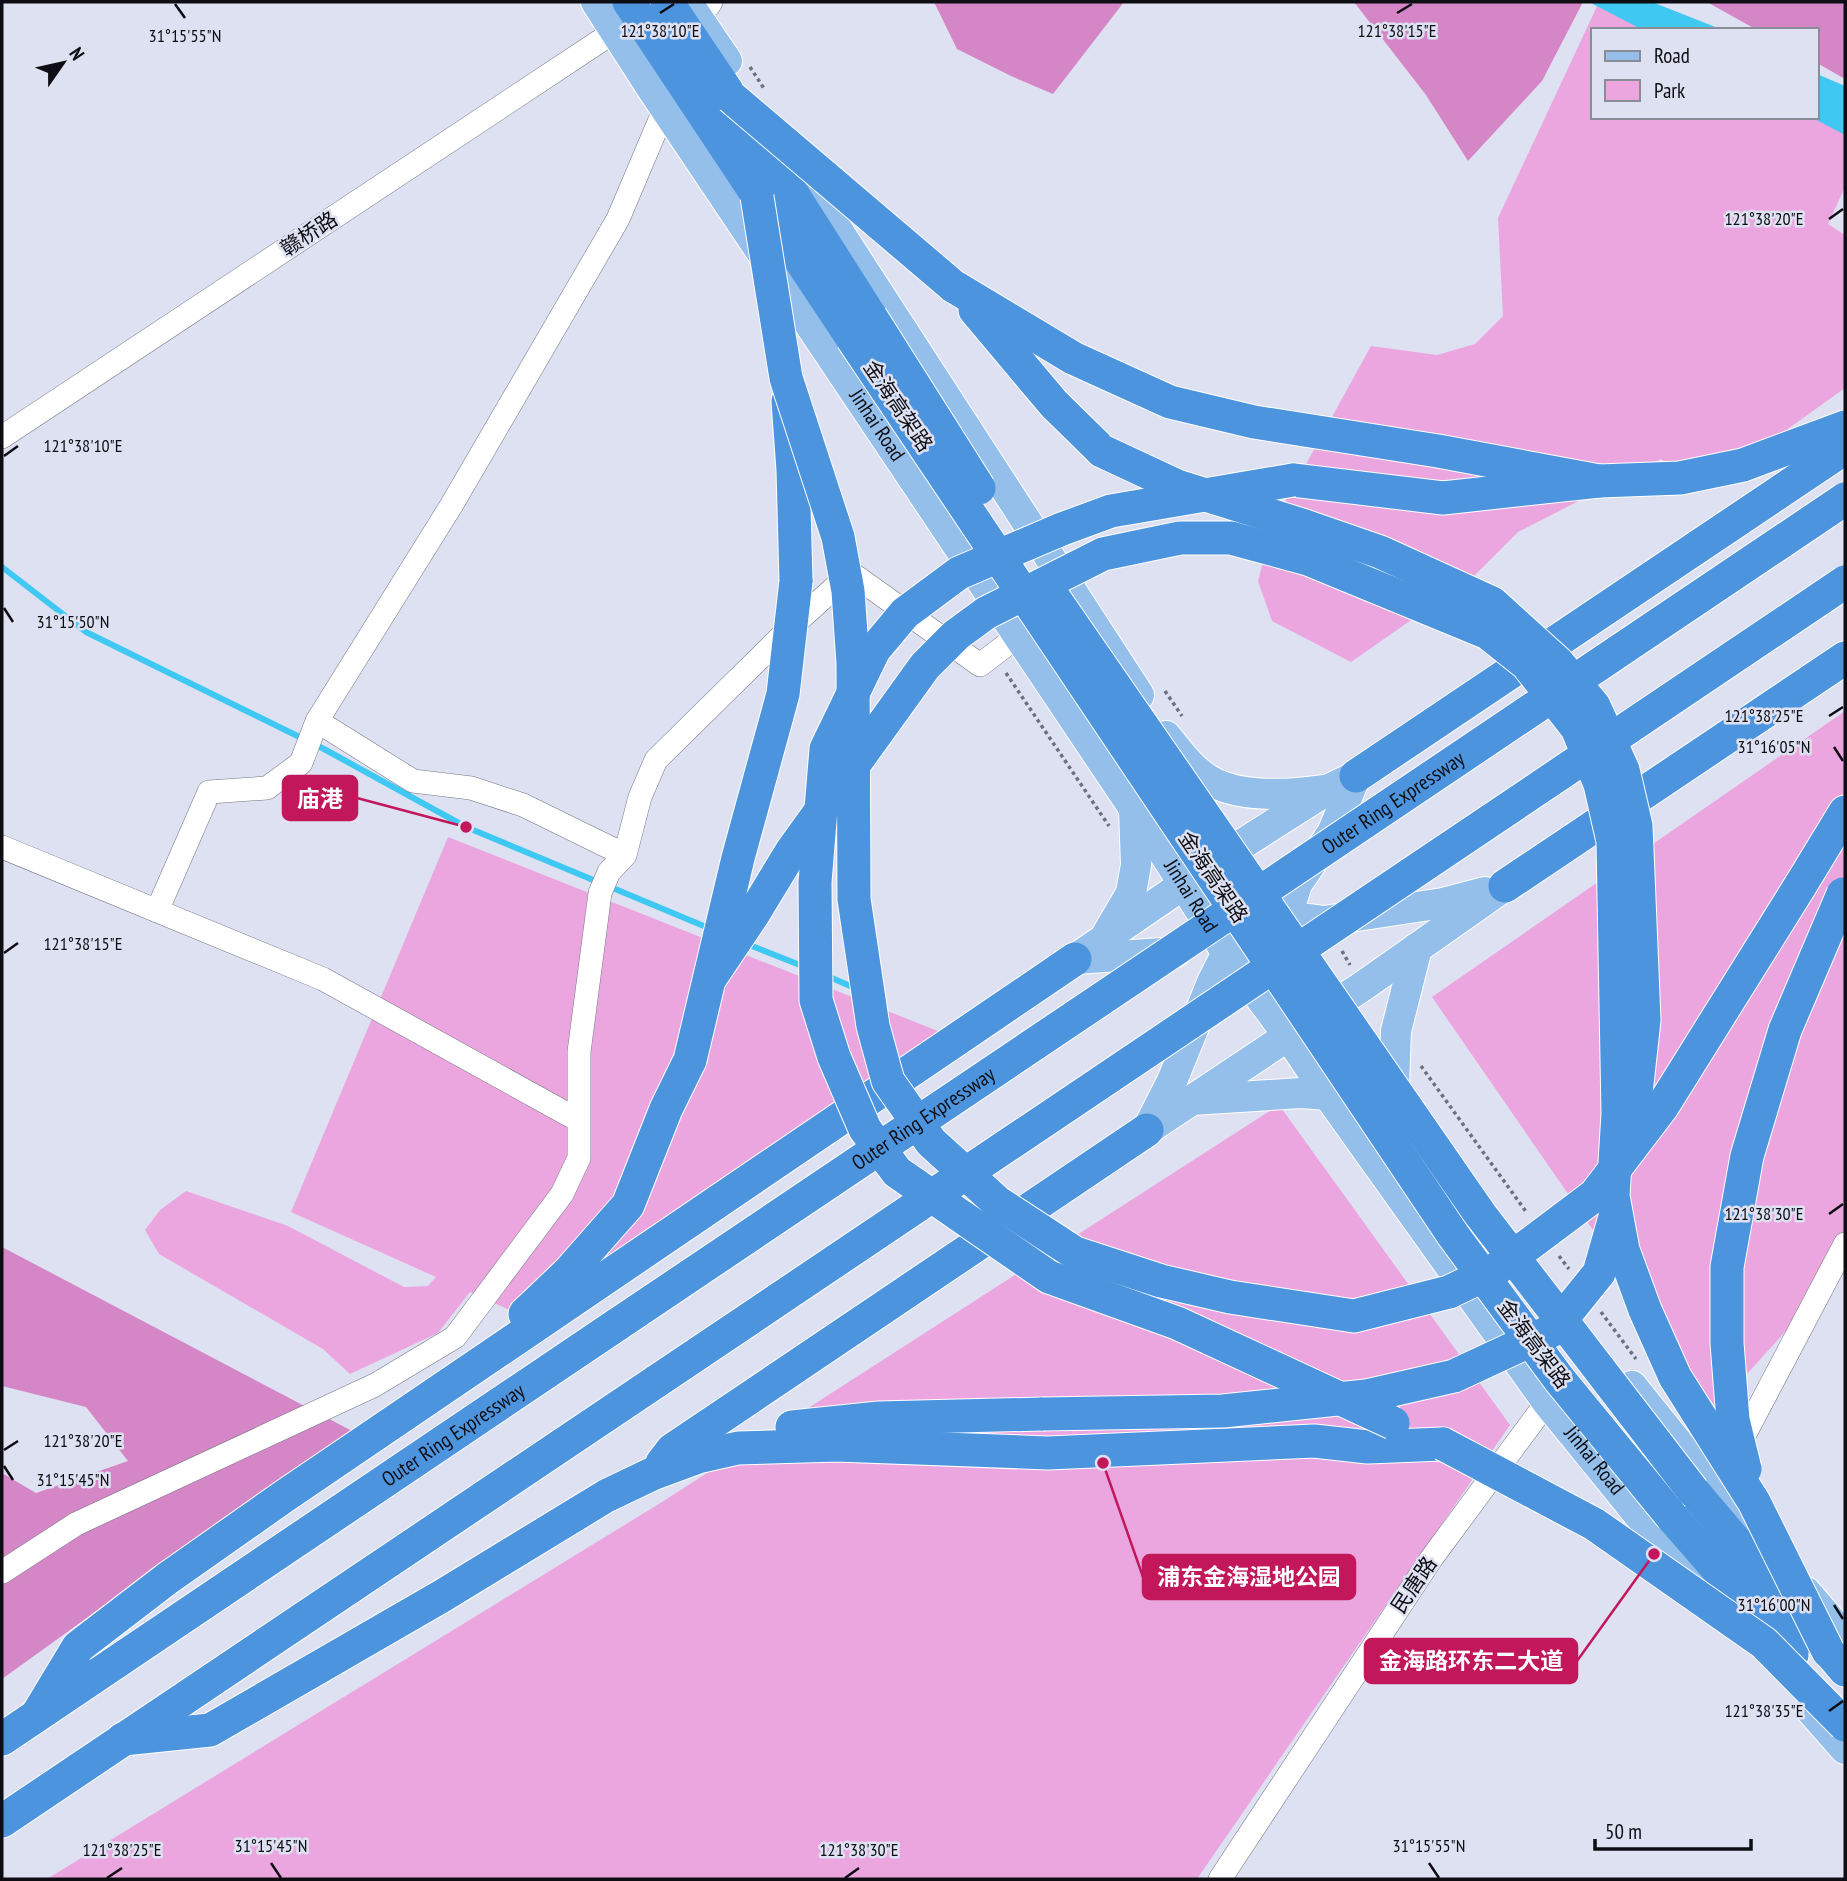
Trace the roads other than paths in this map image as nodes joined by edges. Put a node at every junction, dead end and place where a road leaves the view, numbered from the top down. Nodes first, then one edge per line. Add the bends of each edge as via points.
1 (596, 2) edge
2 (667, 2) edge
3 (702, 3) edge
4 (623, 17) edge
5 (731, 97) junction
6 (665, 108) junction
7 (757, 197) junction
8 (953, 286) junction
9 (786, 378) junction
10 (1845, 427) edge
11 (2, 437) edge
12 (1845, 448) edge
13 (1599, 481) junction
14 (1845, 499) edge
15 (1845, 582) edge
16 (1018, 636) junction
17 (1845, 658) edge
18 (316, 725) junction
19 (1166, 736) junction
20 (1341, 783) junction
21 (1134, 808) junction
22 (1845, 811) edge
23 (2, 847) edge
24 (1246, 853) junction
25 (617, 863) junction
26 (1505, 886) junction
27 (1844, 892) edge
28 (1190, 893) junction
29 (157, 911) junction
30 (1288, 915) junction
31 (1247, 917) junction
32 (1104, 940) junction
33 (1417, 948) junction
34 (1226, 952) junction
35 (1273, 957) junction
36 (1075, 959) junction
37 (1325, 974) junction
38 (710, 977) junction
39 (1343, 999) junction
40 (1267, 1006) junction
41 (1288, 1035) junction
42 (1394, 1084) junction
43 (1328, 1095) junction
44 (1191, 1100) junction
45 (579, 1120) junction
46 (1147, 1130) junction
47 (1845, 1244) edge
48 (453, 1382) junction
49 (1547, 1402) junction
50 (1443, 1444) junction
51 (738, 1448) junction
52 (652, 1474) junction
53 (1714, 1488) junction
54 (1754, 1502) junction
55 (2, 1572) edge
56 (1839, 1653) edge
57 (37, 1715) junction
58 (1845, 1717) edge
59 (1845, 1725) edge
60 (2, 1739) edge
61 (124, 1739) junction
62 (1845, 1749) edge
63 (2, 1821) edge
64 (1220, 1879) edge

1 - 4 main road, Jinhai Road
2 - 5 highway, 金海高架路
3 - 19 main road via 857,257
4 - 6 main road, Jinhai Road
4 - 7 highway, 金海高架路
4 - 11 street, 赣桥路 via 603,39
5 - 8 highway, bridge
5 - 56 highway, 金海高架路, bridge via 982,493 1480,1214 1693,1491
6 - 16 main road, Jinhai Road
6 - 18 street via 618,219 451,506
7 - 9 highway, bridge
7 - 58 highway, 金海高架路, bridge via 1453,1235 1559,1379
8 - 13 highway via 1073,358 1170,402 1254,422
8 - 51 highway, bridge via 1054,404 1102,451 1177,486 1380,552 1492,603 1558,663 1594,706 1623,770 1636,826 1644,1020 1622,1192 1599,1273 1553,1331 1454,1376 1366,1396 1223,1411 829,1423 780,1429
9 - 22 highway, bridge via 838,537 848,591 853,663 854,899 873,1026 888,1080 931,1142 997,1202 1075,1253 1160,1281 1354,1317 1449,1292 1495,1270 1595,1195 1662,1107
9 - 38 highway, bridge via 796,581 783,694
10 - 13 highway via 1743,465 1680,478
12 - 20 highway
13 - 50 highway, bridge via 1443,498 1293,480 1111,511 959,573 905,613 874,650 826,749 815,881 816,1000 865,1129 897,1172 1049,1277 1177,1322 1417,1436
14 - 57 highway, Outer Ring Expressway, bridge
15 - 61 highway, bridge
16 - 21 main road, Jinhai Road
16 - 25 street via 980,665 851,573 656,760
17 - 26 highway
18 - 25 street via 413,781 471,788 523,805
18 - 29 street via 301,763 267,788 209,792
19 - 20 main road via 1210,781 1252,794 1305,793
19 - 24 main road
20 - 24 main road
20 - 30 main road via 1332,833 1297,884
21 - 28 main road, Jinhai Road
21 - 32 main road via 1136,865 1131,893
23 - 29 street
24 - 28 main road
24 - 30 main road
24 - 31 main road
25 - 45 street via 600,893 579,1052
26 - 30 main road via 1443,903 1324,921
26 - 33 main road
27 - 54 highway, bridge via 1785,1030 1747,1156 1727,1267 1732,1420
28 - 31 main road
28 - 32 main road
28 - 34 main road, Jinhai Road
29 - 45 street via 323,979
30 - 31 main road
30 - 35 main road
30 - 37 main road
31 - 34 main road
32 - 36 main road
33 - 39 main road
33 - 42 main road via 1396,1031
34 - 35 main road
34 - 36 main road
34 - 40 main road, Jinhai Road
34 - 46 main road
35 - 37 main road
35 - 40 main road
36 - 48 highway
37 - 39 main road
38 - 48 highway, bridge via 690,1060 628,1205 569,1272
38 - 54 highway, bridge via 791,852 926,666 986,613 1103,554 1180,538 1231,538 1308,559 1488,633 1527,664 1577,728 1600,784 1613,841 1618,1113 1613,1196 1623,1250 1675,1377
39 - 41 main road
39 - 42 main road via 1352,1023
40 - 41 main road, Jinhai Road
41 - 43 main road, Jinhai Road
41 - 44 main road
42 - 53 main road
43 - 44 main road
43 - 49 main road, Jinhai Road
44 - 46 main road
45 - 55 street via 579,1158 562,1194 455,1337 375,1385 76,1524
46 - 52 highway via 672,1450
47 - 53 street
48 - 57 highway via 225,1536 78,1647
49 - 62 main road, Jinhai Road via 1663,1545
49 - 64 street, 民唐路 via 1432,1559
50 - 51 highway via 1368,1447 1314,1441 1048,1452 837,1445
50 - 59 highway, bridge via 1594,1524 1764,1643
51 - 52 highway
52 - 61 highway via 606,1496 210,1730
53 - 56 main road
54 - 56 highway, bridge
57 - 60 highway, Outer Ring Expressway
61 - 63 highway

